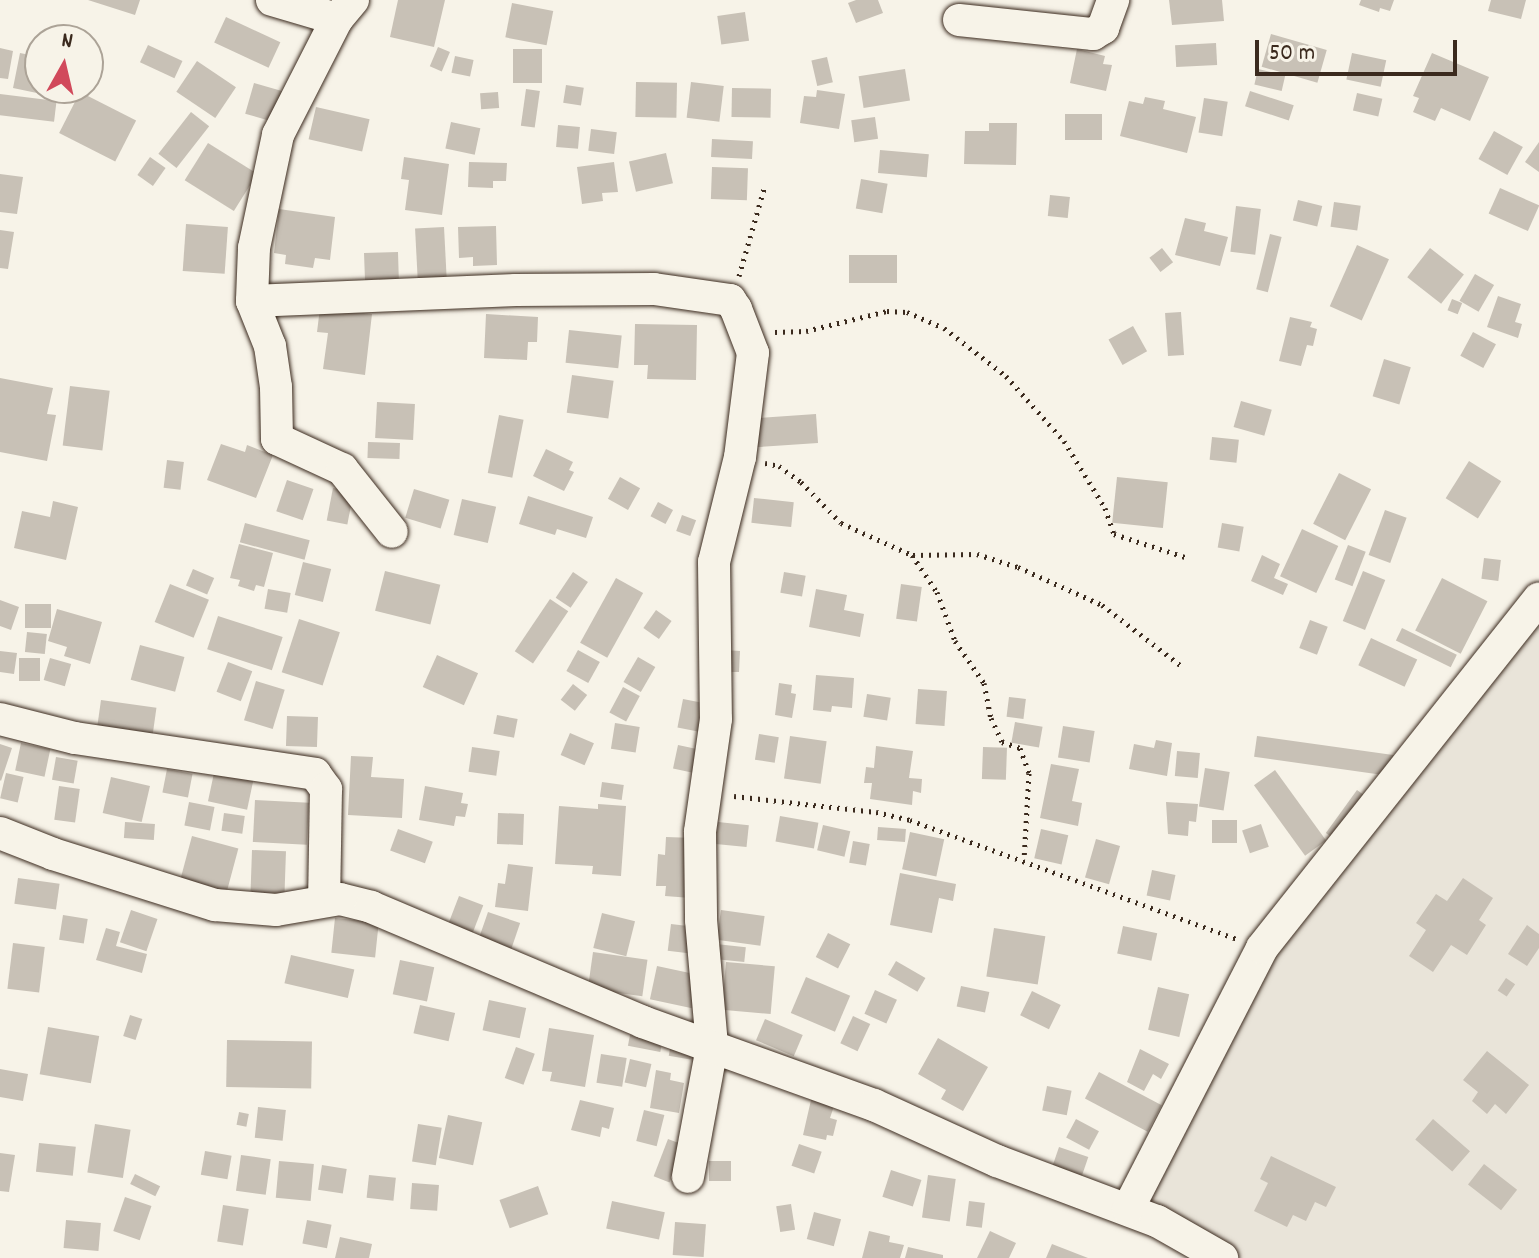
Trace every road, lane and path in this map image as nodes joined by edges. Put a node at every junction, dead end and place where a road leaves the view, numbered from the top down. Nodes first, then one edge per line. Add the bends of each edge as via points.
1 (272, 0) edge
2 (1113, 0) edge
3 (345, 10) edge
4 (959, 20) dead end
5 (764, 189) dead end
6 (252, 301) junction
7 (737, 314) junction
8 (740, 457) junction
9 (392, 532) dead end
10 (912, 555) junction
11 (1185, 557) dead end
12 (1539, 599) edge
13 (1184, 668) dead end
14 (0, 719) edge
15 (705, 793) junction
16 (0, 833) edge
17 (1024, 860) junction
18 (324, 900) junction
19 (1262, 948) junction
20 (712, 1047) junction
21 (688, 1177) dead end
22 (1128, 1209) junction
23 (1222, 1258) edge

1 - 3 street
2 - 4 street via 1103,28 1093,34
3 - 6 street via 278,135 254,248
5 - 7 path
6 - 7 street via 654,289
6 - 9 street via 270,346 277,439 342,469
7 - 8 street via 753,353
7 - 11 path via 806,331 887,311 907,312 944,328 1006,376 1064,441 1105,508 1114,534
8 - 10 path via 779,466 841,523
8 - 15 street via 714,562 716,719
10 - 13 path via 977,554 1018,567 1102,605
10 - 17 path via 937,592 955,641 984,683 1002,742 1020,748 1025,760 1029,773
12 - 19 street
14 - 18 street via 75,738 315,774 326,789
15 - 17 path via 888,815
15 - 20 street via 701,920
16 - 18 street via 215,905 276,910
17 - 19 path
18 - 20 street via 371,907
19 - 22 street
20 - 21 street
20 - 22 street via 874,1105 997,1161
22 - 23 street

